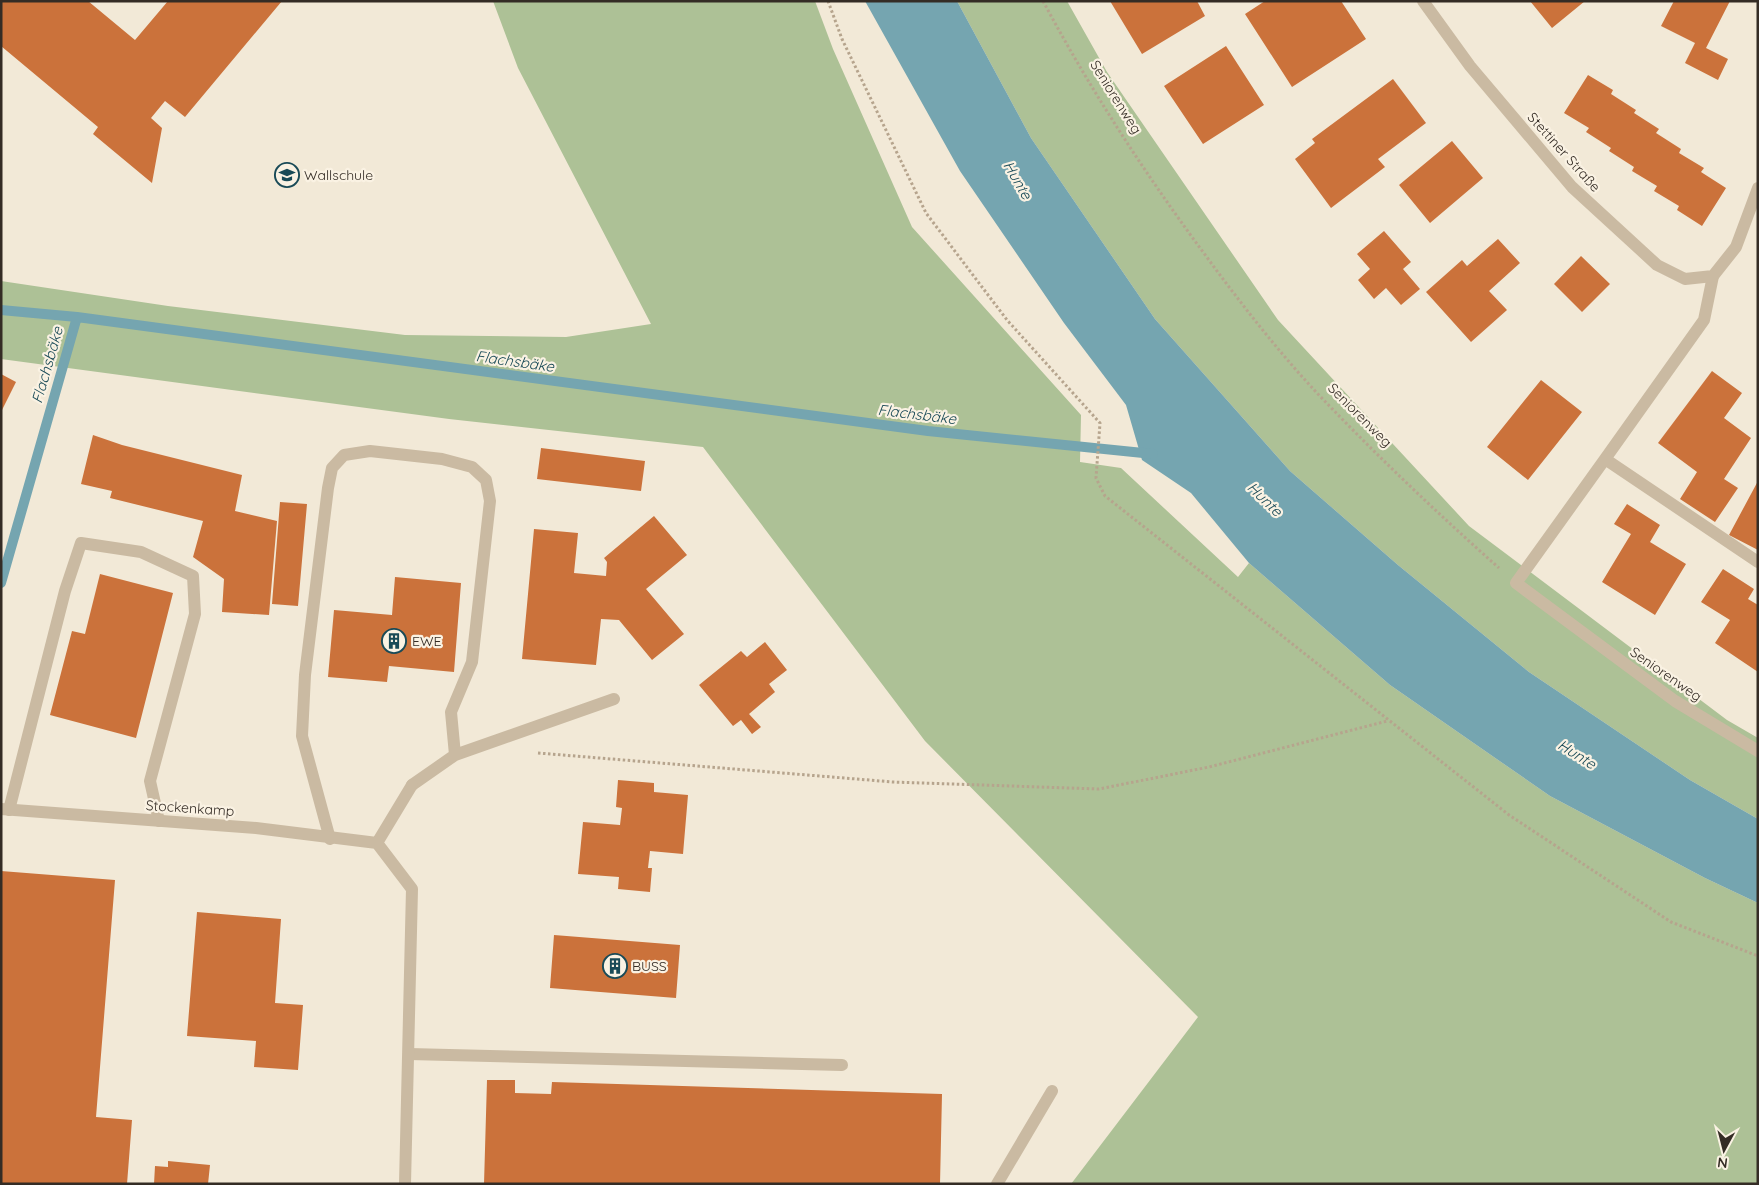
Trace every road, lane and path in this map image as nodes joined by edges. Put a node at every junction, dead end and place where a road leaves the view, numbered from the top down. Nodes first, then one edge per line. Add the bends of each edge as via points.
1 (828, 1) edge
2 (1043, 1) edge
3 (1424, 1) edge
4 (1758, 188) edge
5 (1713, 276) junction
6 (1606, 459) junction
7 (1758, 562) edge
8 (1516, 583) junction
9 (614, 698) dead end
10 (1387, 721) junction
11 (536, 752) dead end
12 (1758, 752) edge
13 (455, 755) junction
14 (5, 809) edge
15 (159, 821) junction
16 (330, 839) junction
17 (377, 843) junction
18 (1758, 956) edge
19 (409, 1054) junction
20 (842, 1065) dead end
21 (1052, 1091) dead end
22 (405, 1184) edge
23 (997, 1184) edge

1 - 10 path via 842,39 926,213 1007,320 1100,423 1096,478 1105,496
2 - 8 path, Seniorenweg via 1068,48 1156,188 1240,302 1316,392 1428,506
3 - 5 street, Stettiner Straße via 1470,66 1572,187 1657,265 1684,279
4 - 5 street via 1736,248
5 - 6 street via 1704,320
6 - 7 street
6 - 8 street
8 - 12 street, Seniorenweg via 1674,701
9 - 13 street
10 - 11 path via 1209,767 1099,789 893,782
10 - 18 path via 1509,815 1671,922
13 - 16 street via 451,712 472,662 490,501 486,480 472,467 442,459 370,451 344,455 332,468 328,488 304,676 302,736
13 - 17 street via 412,785
14 - 15 street, Stockenkamp
14 - 15 street via 81,542 141,552 193,576 195,614 150,781
15 - 16 street, Stockenkamp via 256,828
16 - 17 street, Stockenkamp
17 - 19 street via 412,889
19 - 20 street
19 - 22 street
21 - 23 street

